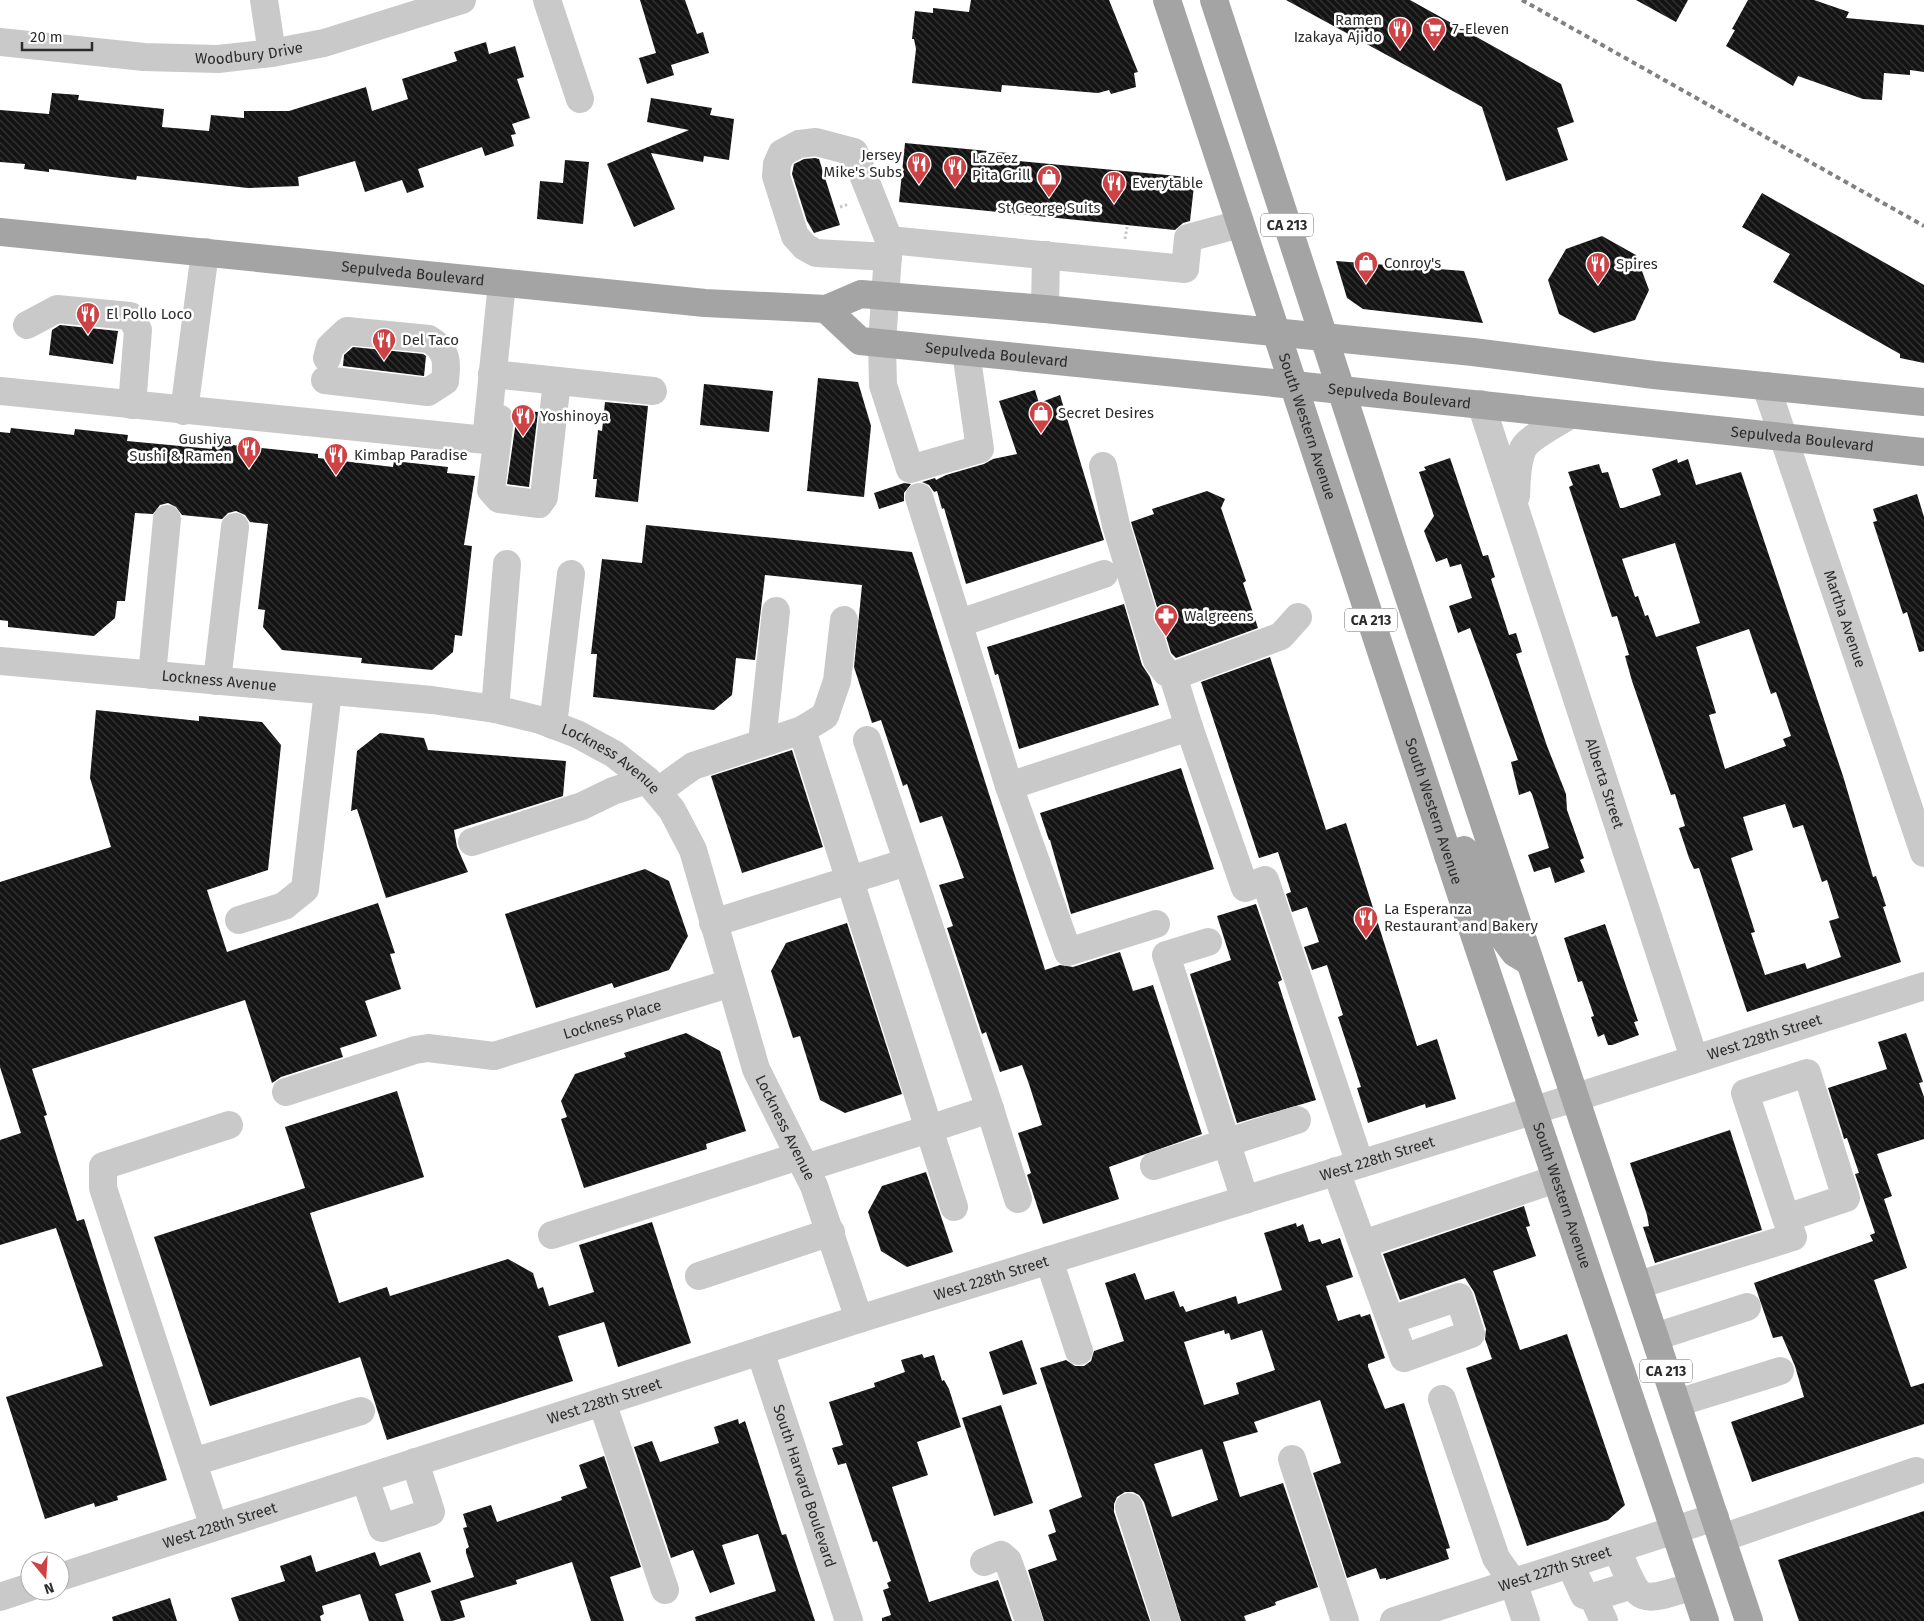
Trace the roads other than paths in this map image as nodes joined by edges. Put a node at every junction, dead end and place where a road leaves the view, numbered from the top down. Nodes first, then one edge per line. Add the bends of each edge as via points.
1 (264, 0) edge
2 (462, 0) edge
3 (547, 0) edge
4 (1167, 0) edge
5 (1214, 0) edge
6 (0, 42) edge
7 (272, 53) junction
8 (580, 99) dead end
9 (1240, 224) junction
10 (0, 232) edge
11 (888, 249) junction
12 (205, 252) junction
13 (1046, 255) junction
14 (502, 283) junction
15 (885, 296) junction
16 (826, 309) junction
17 (1045, 309) junction
18 (27, 325) dead end
19 (1276, 332) junction
20 (1324, 339) junction
21 (882, 343) junction
22 (966, 352) junction
23 (499, 375) junction
24 (557, 381) junction
25 (1294, 384) junction
26 (1766, 386) junction
27 (1341, 390) junction
28 (0, 391) edge
29 (653, 391) dead end
30 (1924, 402) edge
31 (1481, 404) junction
32 (132, 405) junction
33 (184, 411) junction
34 (1570, 415) junction
35 (1783, 437) junction
36 (1924, 452) edge
37 (1103, 466) dead end
38 (914, 482) junction
39 (1515, 508) junction
40 (167, 520) dead end
41 (235, 527) dead end
42 (507, 564) dead end
43 (571, 574) dead end
44 (1104, 574) dead end
45 (776, 611) dead end
46 (1298, 617) dead end
47 (844, 620) dead end
48 (960, 623) junction
49 (0, 661) edge
50 (152, 675) junction
51 (1173, 676) junction
52 (217, 681) junction
53 (328, 691) junction
54 (495, 709) junction
55 (553, 724) junction
56 (1189, 728) junction
57 (802, 730) junction
58 (867, 740) dead end
59 (762, 742) junction
60 (652, 786) junction
61 (1009, 786) junction
62 (472, 842) dead end
63 (1924, 853) edge
64 (1448, 855) junction
65 (907, 862) junction
66 (850, 880) junction
67 (239, 920) dead end
68 (713, 923) junction
69 (1156, 924) dead end
70 (1208, 942) dead end
71 (1532, 963) junction
72 (731, 983) junction
73 (1924, 986) edge
74 (1694, 1058) junction
75 (286, 1092) dead end
76 (1576, 1098) junction
77 (990, 1109) junction
78 (1534, 1110) junction
79 (1297, 1120) dead end
80 (229, 1125) dead end
81 (929, 1129) junction
82 (1226, 1142) junction
83 (802, 1162) junction
84 (1154, 1166) dead end
85 (1348, 1168) junction
86 (1556, 1179) junction
87 (1018, 1199) dead end
88 (1245, 1200) junction
89 (954, 1207) dead end
90 (1786, 1218) junction
91 (831, 1232) junction
92 (552, 1235) dead end
93 (1363, 1244) junction
94 (1049, 1260) junction
95 (699, 1276) dead end
96 (1638, 1285) junction
97 (1747, 1307) dead end
98 (859, 1319) junction
99 (1391, 1320) dead end
100 (1655, 1337) junction
101 (760, 1351) junction
102 (1079, 1351) dead end
103 (1780, 1371) dead end
104 (1442, 1399) dead end
105 (602, 1402) junction
106 (1677, 1403) junction
107 (360, 1411) dead end
108 (1292, 1459) dead end
109 (193, 1462) junction
110 (415, 1462) junction
111 (1916, 1471) dead end
112 (365, 1478) junction
113 (1129, 1507) dead end
114 (214, 1528) junction
115 (1718, 1528) junction
116 (1675, 1530) junction
117 (1617, 1549) junction
118 (984, 1562) dead end
119 (1570, 1564) junction
120 (70, 1574) edge
121 (1513, 1582) junction
122 (1632, 1585) junction
123 (1693, 1586) junction
124 (20, 1590) edge
125 (665, 1590) dead end
126 (0, 1596) edge
127 (1599, 1609) edge
128 (1440, 1614) edge
129 (849, 1621) edge
130 (1029, 1621) edge
131 (1166, 1621) edge
132 (1346, 1621) edge
133 (1394, 1621) edge
134 (1526, 1621) edge
135 (1705, 1621) edge
136 (1749, 1621) edge

1 - 7 street
2 - 7 street, Woodbury Drive via 324,43
3 - 8 street
4 - 9 main road, South Western Avenue / CA 213
5 - 20 main road, CA 213
6 - 7 street, Woodbury Drive via 144,57 218,59
9 - 13 street via 1188,238 1185,269
9 - 19 main road, South Western Avenue / CA 213
10 - 12 main road, Sepulveda Boulevard
11 - 11 street via 816,253 805,247 796,236 776,176 782,153 799,144 816,142 854,152
11 - 13 street
11 - 15 street
12 - 14 main road, Sepulveda Boulevard
12 - 33 street
13 - 17 street
14 - 16 main road, Sepulveda Boulevard via 705,303
14 - 23 street
15 - 16 main road, Sepulveda Boulevard via 861,294
15 - 17 main road, Sepulveda Boulevard
15 - 21 street
16 - 21 main road, Sepulveda Boulevard via 860,341
17 - 19 main road, Sepulveda Boulevard
18 - 32 street via 57,309 130,316 138,330
19 - 20 main road, Sepulveda Boulevard
19 - 25 main road, South Western Avenue / CA 213
20 - 26 main road, Sepulveda Boulevard via 1473,352
20 - 27 main road, CA 213
21 - 22 main road, Sepulveda Boulevard
21 - 38 street via 883,385
22 - 25 main road, Sepulveda Boulevard
22 - 38 street via 980,449
23 - 24 street
23 - 24 street via 491,490 499,499 539,504 544,497
23 - 33 street via 486,440
24 - 29 street
25 - 27 main road, Sepulveda Boulevard
25 - 64 main road, South Western Avenue / CA 213
26 - 30 main road, Sepulveda Boulevard
26 - 35 street, Martha Avenue
27 - 31 main road, Sepulveda Boulevard
27 - 71 main road, CA 213
28 - 32 street
31 - 34 main road, Sepulveda Boulevard
31 - 39 street, Alberta Street
32 - 33 street
34 - 35 main road, Sepulveda Boulevard
34 - 39 street, Alberta Street via 1523,449 1517,472
35 - 36 main road, Sepulveda Boulevard
35 - 63 street, Martha Avenue
37 - 51 street via 1116,524 1157,660
38 - 48 street
39 - 74 street, Alberta Street
40 - 50 street
41 - 52 street
42 - 54 street
43 - 55 street
44 - 48 street
45 - 59 street
46 - 51 street via 1281,636
47 - 57 street via 837,681 825,716
48 - 61 street
49 - 50 street, Lockness Avenue
50 - 52 street, Lockness Avenue
51 - 56 street
52 - 53 street, Lockness Avenue
53 - 54 street, Lockness Avenue
53 - 67 street via 305,889 284,906
54 - 55 street, Lockness Avenue
55 - 60 street, Lockness Avenue via 614,754
56 - 61 street
56 - 85 street via 1245,888 1266,880
57 - 59 street
57 - 66 street
58 - 65 street
59 - 60 street via 693,766
60 - 62 street via 613,791 582,806
60 - 68 street, Lockness Avenue via 672,810 692,850
61 - 69 street via 1068,952
64 - 71 main road via 1464,850 1475,859 1497,929 1514,953
64 - 78 main road, South Western Avenue / CA 213
65 - 66 street
65 - 77 street
66 - 68 street
66 - 81 street
68 - 72 street, Lockness Avenue
70 - 82 street via 1166,955
71 - 76 main road, CA 213
72 - 75 street, Lockness Place via 494,1056 428,1048 415,1050
72 - 83 street, Lockness Avenue via 756,1069
73 - 74 street, West 228th Street
74 - 76 street, West 228th Street
76 - 78 street, West 228th Street
76 - 96 main road, CA 213
77 - 81 street
77 - 87 street
78 - 85 street, West 228th Street
78 - 86 main road, South Western Avenue / CA 213
79 - 82 street
80 - 109 street via 103,1166 103,1188
81 - 83 street
81 - 89 street
82 - 84 street
82 - 88 street
83 - 91 street, Lockness Avenue
83 - 92 street
85 - 88 street, West 228th Street
85 - 93 street
86 - 93 street
86 - 116 main road, South Western Avenue / CA 213
88 - 94 street, West 228th Street
90 - 90 street via 1745,1093 1807,1073 1846,1198
90 - 96 street via 1793,1237
91 - 95 street
91 - 98 street, Lockness Avenue
93 - 99 street
94 - 98 street, West 228th Street
94 - 102 street
96 - 100 main road, CA 213
97 - 100 street
98 - 101 street, West 228th Street
100 - 106 main road, CA 213
101 - 105 street, West 228th Street
101 - 129 street, South Harvard Boulevard
103 - 106 street
104 - 121 street via 1496,1558
105 - 110 street, West 228th Street
105 - 125 street
106 - 115 main road, CA 213
107 - 109 street
108 - 132 street
109 - 114 street
110 - 112 street, West 228th Street
110 - 112 street via 431,1512 382,1528
111 - 115 street, West 227th Street
112 - 114 street, West 228th Street
113 - 131 street
114 - 120 street, West 228th Street
115 - 116 street, West 227th Street
115 - 136 main road, CA 213
116 - 117 street, West 227th Street
116 - 123 main road, South Western Avenue / CA 213
117 - 119 street, West 227th Street
117 - 122 street
118 - 130 street via 1001,1555 1008,1561
119 - 121 street, West 227th Street
119 - 127 street via 1584,1595
121 - 128 street, West 227th Street
121 - 134 street
122 - 123 street via 1639,1594 1652,1598
122 - 127 street
123 - 135 main road, South Western Avenue / CA 213
124 - 126 street
128 - 133 street, West 227th Street

